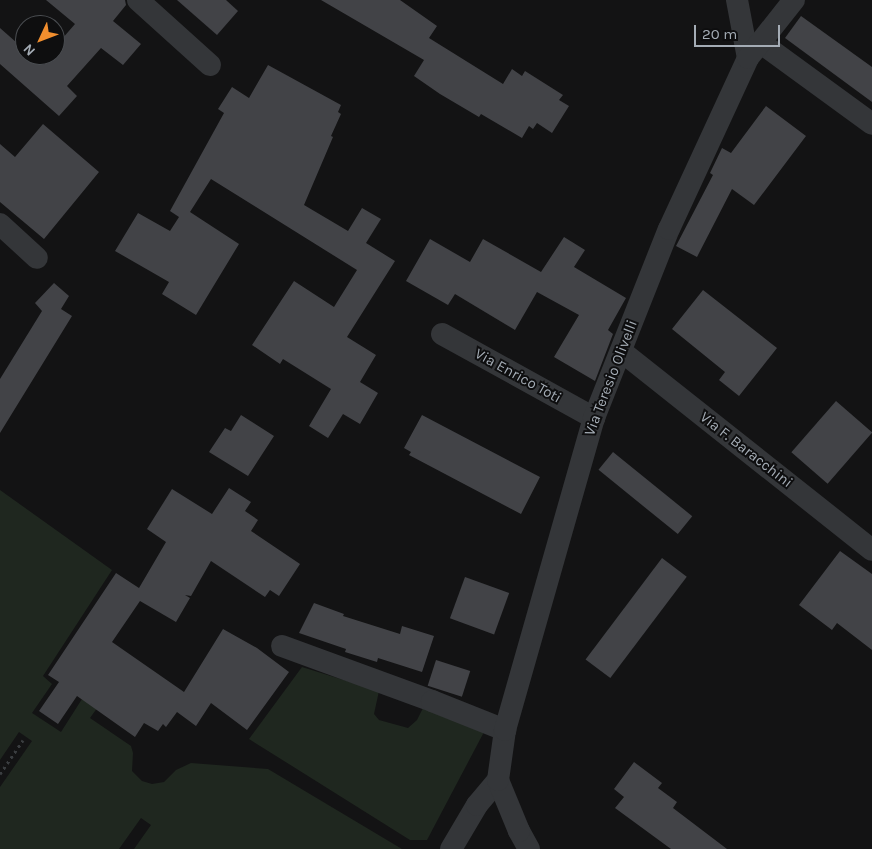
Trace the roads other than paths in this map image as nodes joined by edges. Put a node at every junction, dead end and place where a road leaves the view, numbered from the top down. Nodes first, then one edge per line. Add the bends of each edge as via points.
1 (138, 0) edge
2 (737, 0) edge
3 (794, 0) edge
4 (754, 51) junction
5 (210, 65) dead end
6 (872, 124) edge
7 (0, 224) edge
8 (37, 258) dead end
9 (442, 334) dead end
10 (621, 351) junction
11 (594, 418) junction
12 (872, 550) edge
13 (282, 646) dead end
14 (506, 730) junction
15 (498, 780) junction
16 (451, 849) edge
17 (529, 849) edge

1 - 5 street
2 - 4 street
3 - 4 street, Via Teresio Olivelli
4 - 6 street
4 - 10 street, Via Teresio Olivelli via 669,229
7 - 8 street
9 - 11 street, Via Enrico Toti
10 - 11 street, Via Teresio Olivelli
10 - 12 street, Via F. Baracchini
11 - 14 street, Via Teresio Olivelli
13 - 14 street
14 - 15 street, Via Teresio Olivelli
15 - 16 street via 477,805
15 - 17 street via 518,831

